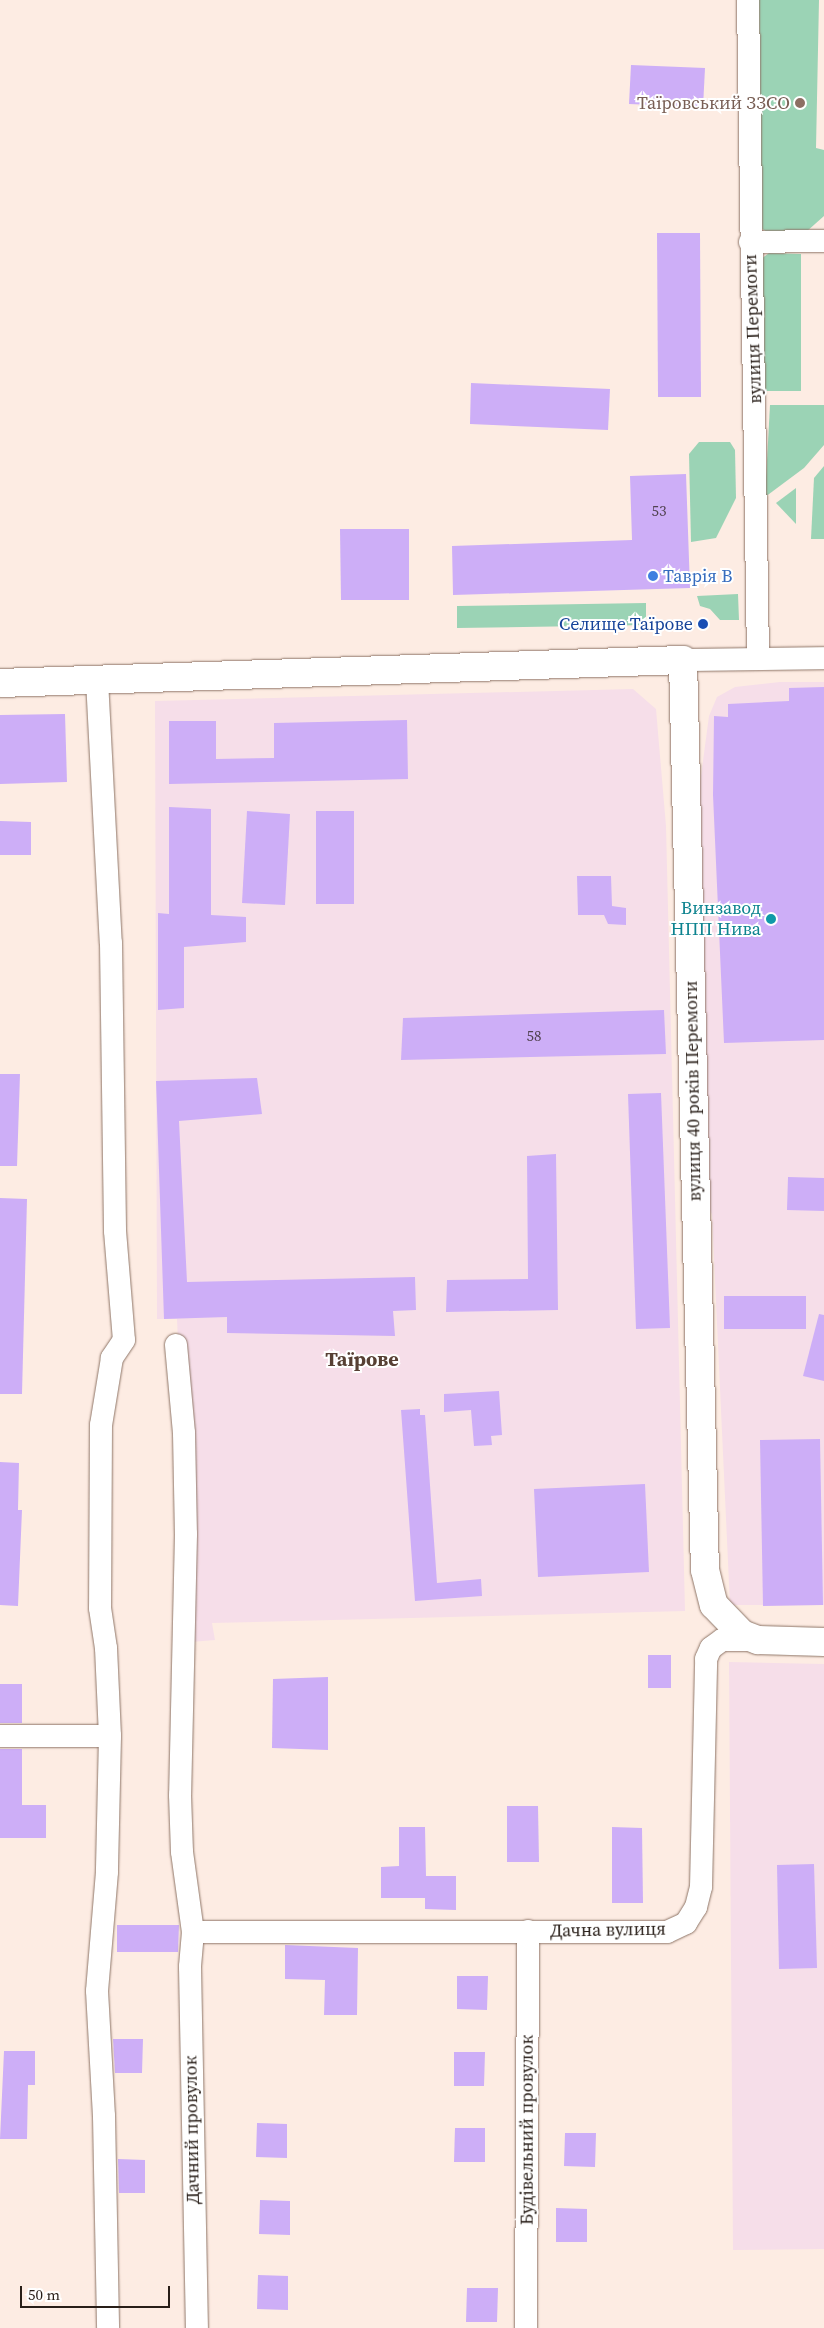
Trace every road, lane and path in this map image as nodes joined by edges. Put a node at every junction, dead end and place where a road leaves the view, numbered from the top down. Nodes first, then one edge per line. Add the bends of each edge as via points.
1 (748, 0) edge
2 (824, 241) edge
3 (750, 242) junction
4 (758, 658) junction
5 (824, 658) edge
6 (683, 660) junction
7 (97, 680) junction
8 (0, 684) edge
9 (176, 1345) dead end
10 (758, 1640) junction
11 (824, 1642) edge
12 (0, 1736) edge
13 (110, 1736) junction
14 (528, 1931) junction
15 (193, 1932) junction
16 (108, 2328) edge
17 (197, 2328) edge
18 (526, 2328) edge

1 - 3 street, вулиця Перемоги
2 - 3 street
3 - 4 street, вулиця Перемоги
4 - 5 street
4 - 6 street
6 - 7 street
6 - 10 street, вулиця 40 років Перемоги via 705,1570 708,1589 720,1614 742,1634
7 - 8 street
7 - 13 street via 111,943 115,1231 124,1340 112,1358 101,1425 100,1608 106,1648
9 - 15 street, Дачний провулок via 184,1433 186,1534 180,1795 182,1852
10 - 11 street, Дачна вулиця
10 - 14 street, Дачна вулиця via 722,1640 711,1648 706,1659 701,1887 696,1907 686,1923 667,1932
12 - 13 street
13 - 16 street via 108,1872 97,1991 104,2116
14 - 15 street, Дачна вулиця
14 - 18 street, Будівельний провулок
15 - 17 street, Дачний провулок via 190,1996

